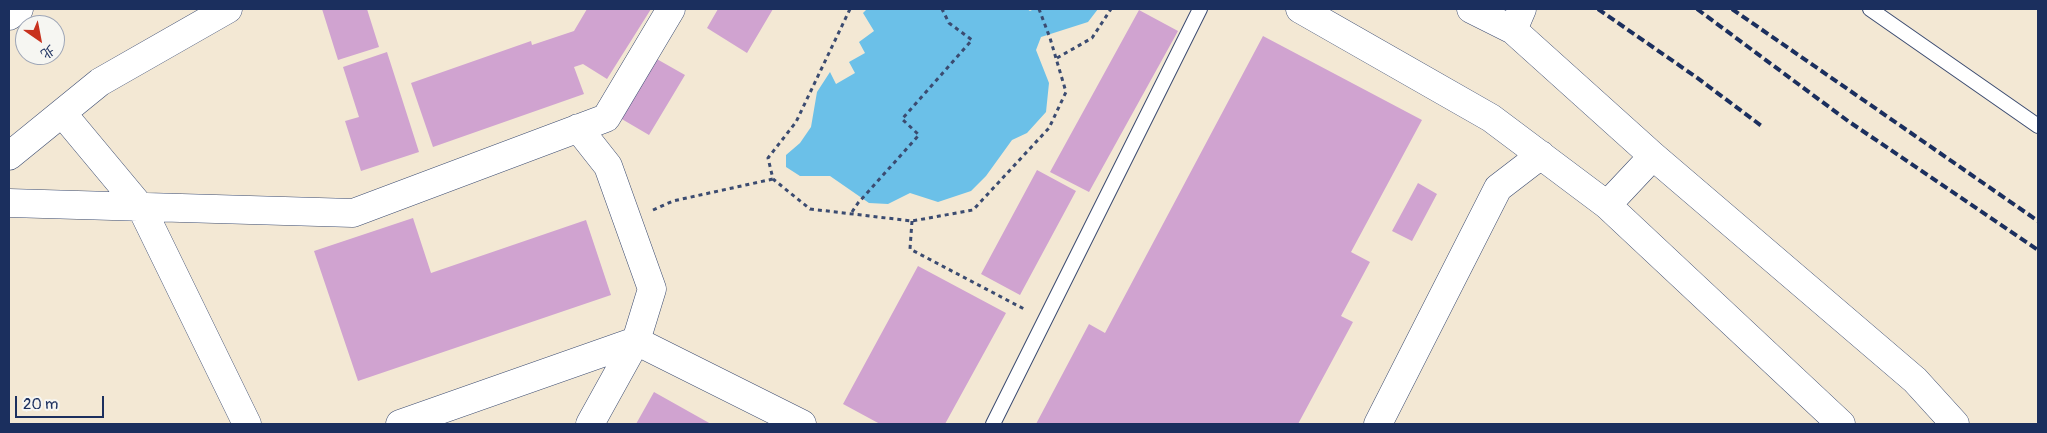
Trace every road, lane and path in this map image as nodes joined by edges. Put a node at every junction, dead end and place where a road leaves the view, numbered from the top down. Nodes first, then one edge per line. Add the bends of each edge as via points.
1 (19, 9) edge
2 (228, 9) edge
3 (671, 9) edge
4 (850, 9) edge
5 (942, 9) edge
6 (1039, 9) edge
7 (1111, 9) edge
8 (1200, 9) edge
9 (1300, 9) edge
10 (1471, 9) edge
11 (1870, 9) edge
12 (9, 16) edge
13 (1517, 19) edge
14 (1057, 58) junction
15 (62, 113) junction
16 (2038, 126) edge
17 (578, 128) junction
18 (1541, 155) junction
19 (9, 156) edge
20 (1653, 156) junction
21 (773, 179) junction
22 (9, 203) edge
23 (1608, 205) junction
24 (142, 208) junction
25 (852, 212) junction
26 (912, 221) junction
27 (628, 222) junction
28 (1045, 320) junction
29 (636, 342) junction
30 (247, 424) edge
31 (400, 424) edge
32 (590, 424) edge
33 (802, 424) edge
34 (993, 424) edge
35 (1378, 424) edge
36 (1840, 424) edge
37 (1955, 424) edge

1 - 12 street
2 - 15 street via 100,82
3 - 17 street via 606,118
4 - 21 path via 796,122 768,158
5 - 25 path via 949,23 972,40 902,119 918,135
6 - 14 path
7 - 14 path via 1092,38
8 - 28 lane
9 - 18 street via 1491,118
10 - 13 street
11 - 16 lane
13 - 20 street
14 - 26 path via 1066,92 1049,128 973,210
15 - 19 street
15 - 24 street
17 - 24 street via 353,213
17 - 27 street via 608,166
18 - 23 street
18 - 35 street via 1498,188
20 - 23 street
20 - 37 street via 1915,380
21 - 25 path via 810,209
21 - 27 path via 673,201
22 - 24 street
23 - 36 street
24 - 30 street
25 - 26 path
26 - 28 path via 910,249
27 - 29 street via 652,289
28 - 34 lane
29 - 31 street
29 - 32 street
29 - 33 street

